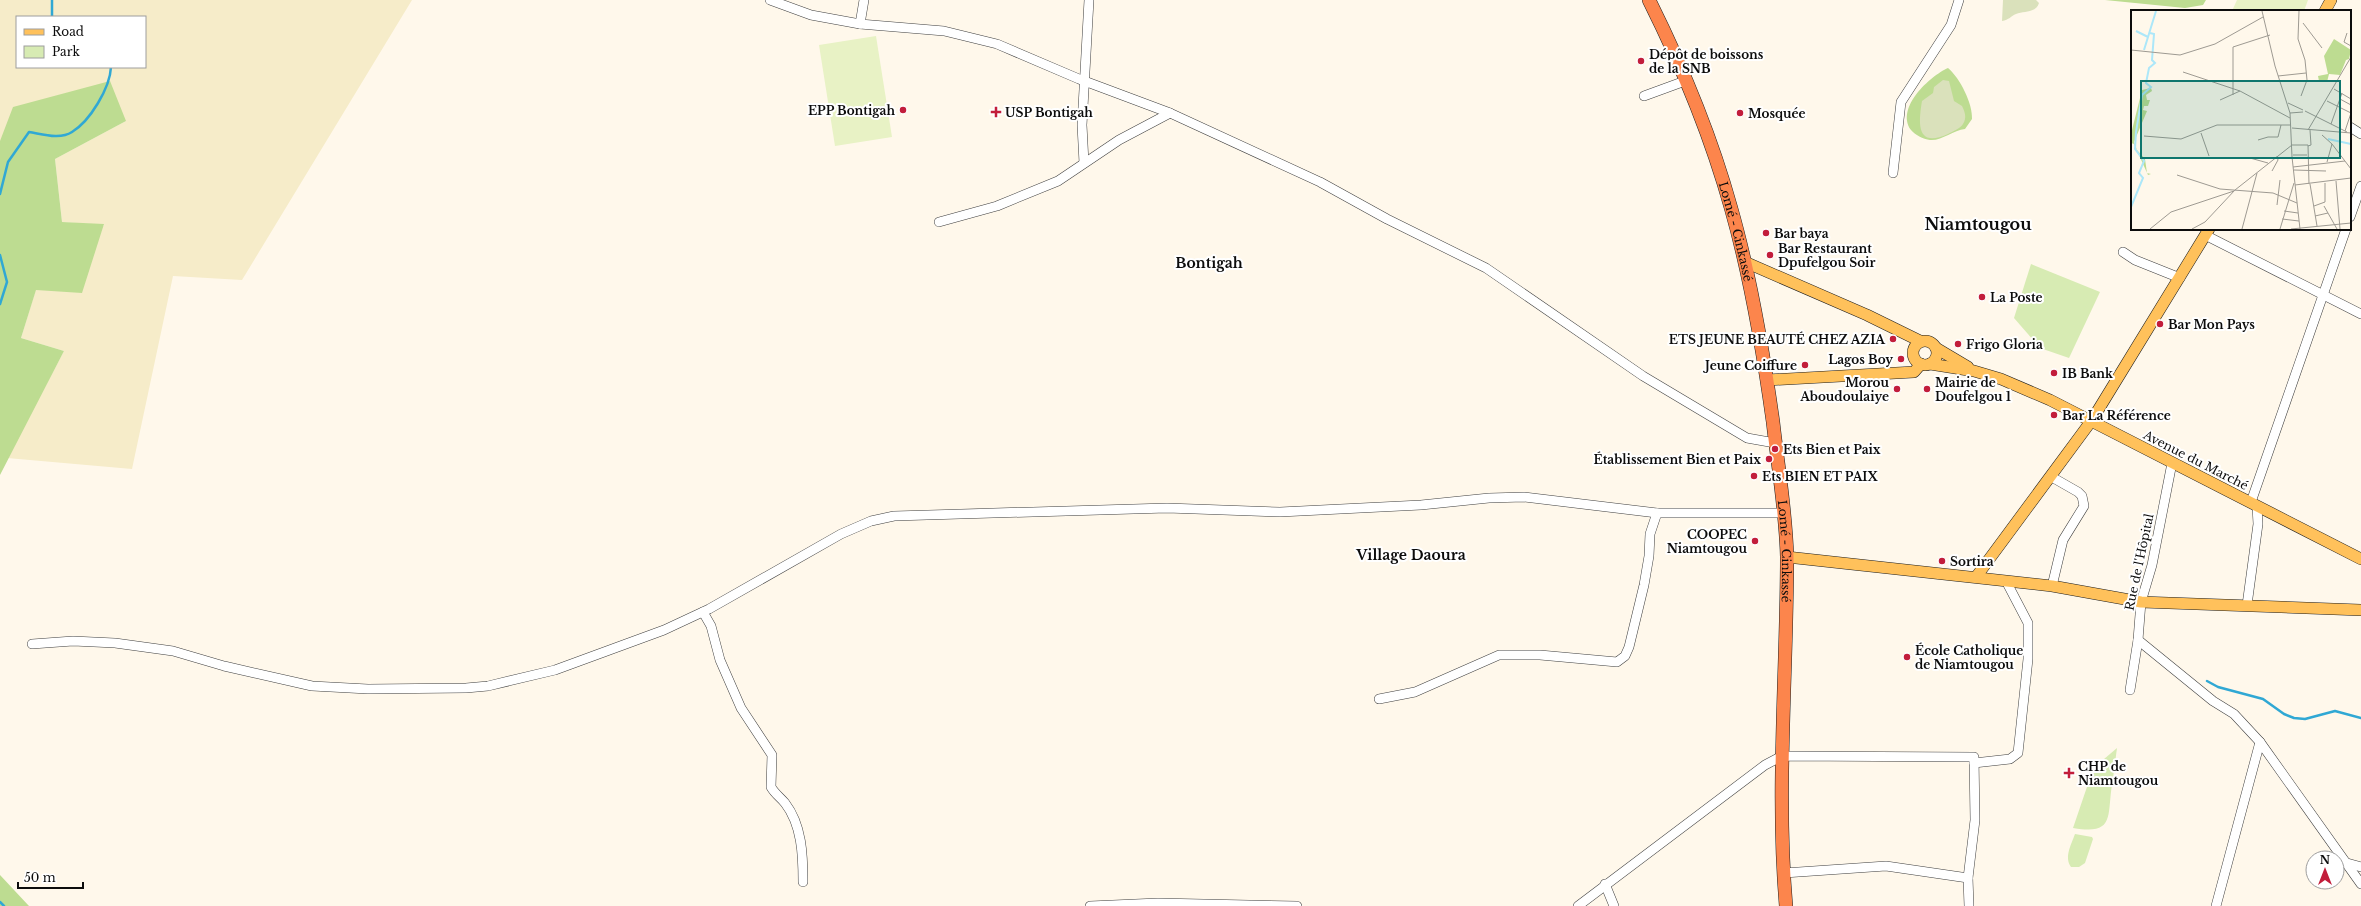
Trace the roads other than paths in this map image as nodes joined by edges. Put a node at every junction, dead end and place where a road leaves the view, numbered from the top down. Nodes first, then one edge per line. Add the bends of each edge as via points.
1 (770, 0) edge
2 (864, 0) edge
3 (1089, 0) edge
4 (1649, 0) edge
5 (1959, 0) edge
6 (2331, 0) edge
7 (2326, 10) edge
8 (860, 24) junction
9 (1086, 81) junction
10 (1685, 81) junction
11 (1644, 96) dead end
12 (1170, 113) junction
13 (2351, 128) edge
14 (2361, 134) edge
15 (1084, 163) junction
16 (1893, 173) dead end
17 (2361, 186) edge
18 (2355, 203) edge
19 (2351, 214) edge
20 (939, 222) dead end
21 (2346, 230) edge
22 (2207, 232) edge
23 (2123, 252) dead end
24 (1745, 262) junction
25 (2180, 278) junction
26 (2322, 295) junction
27 (2361, 314) edge
28 (1920, 342) junction
29 (1936, 348) junction
30 (1925, 364) junction
31 (1974, 371) junction
32 (1767, 380) junction
33 (2092, 420) junction
34 (1775, 443) junction
35 (2172, 463) junction
36 (2050, 476) junction
37 (2254, 504) junction
38 (1657, 513) junction
39 (1785, 513) junction
40 (1787, 557) junction
41 (2361, 559) edge
42 (1976, 577) junction
43 (2006, 581) junction
44 (2052, 586) junction
45 (2141, 602) junction
46 (2247, 606) junction
47 (2361, 610) edge
48 (703, 612) junction
49 (2138, 640) junction
50 (32, 644) dead end
51 (2130, 690) dead end
52 (1379, 698) dead end
53 (2260, 742) junction
54 (1782, 756) junction
55 (1974, 763) junction
56 (2347, 863) junction
57 (2361, 867) edge
58 (1784, 873) junction
59 (1968, 878) junction
60 (802, 882) dead end
61 (1605, 884) junction
62 (2361, 884) edge
63 (1090, 906) edge
64 (1297, 906) edge
65 (1578, 906) edge
66 (1614, 906) edge
67 (1786, 906) edge
68 (1969, 906) edge
69 (2216, 906) edge

1 - 8 street via 811,15
2 - 8 street
3 - 9 street
4 - 10 highway, Lomé - Cinkassé
5 - 16 street via 1951,25 1902,102
6 - 7 main road
8 - 9 street via 944,31 997,44
9 - 12 street
9 - 15 street via 1082,125
10 - 11 street
10 - 24 highway, Lomé - Cinkassé via 1715,157
12 - 15 street via 1119,140
12 - 34 street via 1320,182 1387,219 1486,268 1643,376 1747,438
13 - 14 street
15 - 20 street via 1058,181 1032,192 974,213
17 - 18 street
18 - 19 street
21 - 26 street
22 - 25 main road
22 - 26 street
23 - 25 street via 2135,260
24 - 28 main road via 1867,315
24 - 32 highway, Lomé - Cinkassé
25 - 33 main road
26 - 27 street
26 - 37 street
28 - 29 main road via 1930,342
28 - 30 main road via 1913,353 1916,361
29 - 30 main road via 1936,357
29 - 31 main road, Avenue du Marché
30 - 31 main road, Avenue du Marché
30 - 32 main road via 1914,372
31 - 33 main road, Avenue du Marché via 2000,379
32 - 34 highway, Lomé - Cinkassé
33 - 35 main road, Avenue du Marché
33 - 36 main road
34 - 39 highway, Lomé - Cinkassé
35 - 37 main road, Avenue du Marché
35 - 45 street, Rue de l'Hôpital via 2152,565
36 - 42 main road
36 - 44 street via 2078,492 2082,496 2084,506 2063,540
37 - 41 main road, Avenue du Marché
37 - 46 street via 2258,524
38 - 39 street
38 - 48 street via 1524,497 1280,512 1167,508 894,516 871,521 841,534
38 - 52 street via 1650,534 1644,585 1629,647 1625,656 1617,662 1540,654 1499,655 1415,692
39 - 40 highway, Lomé - Cinkassé
40 - 42 main road
40 - 54 highway, Lomé - Cinkassé
42 - 43 main road
43 - 44 main road
43 - 55 street via 2028,623 2028,659 2018,754 2010,759
44 - 45 main road
45 - 46 main road
45 - 49 street, Rue de l'Hôpital
46 - 47 main road
48 - 50 street via 664,630 555,670 488,686 466,688 368,689 312,686 224,666 173,651 115,643 74,641
48 - 60 street via 711,626 720,660 741,708 772,755 771,786 795,822 802,853
49 - 51 street, Rue de l'Hôpital
49 - 53 street via 2213,701 2234,714
53 - 56 street
53 - 69 street
54 - 55 street via 1974,757
54 - 58 highway, Lomé - Cinkassé
54 - 61 street via 1765,765
55 - 59 street via 1975,820
56 - 57 street
56 - 62 street
58 - 59 street via 1886,866
58 - 67 highway, Lomé - Cinkassé
59 - 68 street
61 - 65 street
61 - 66 street
63 - 64 street via 1165,903

